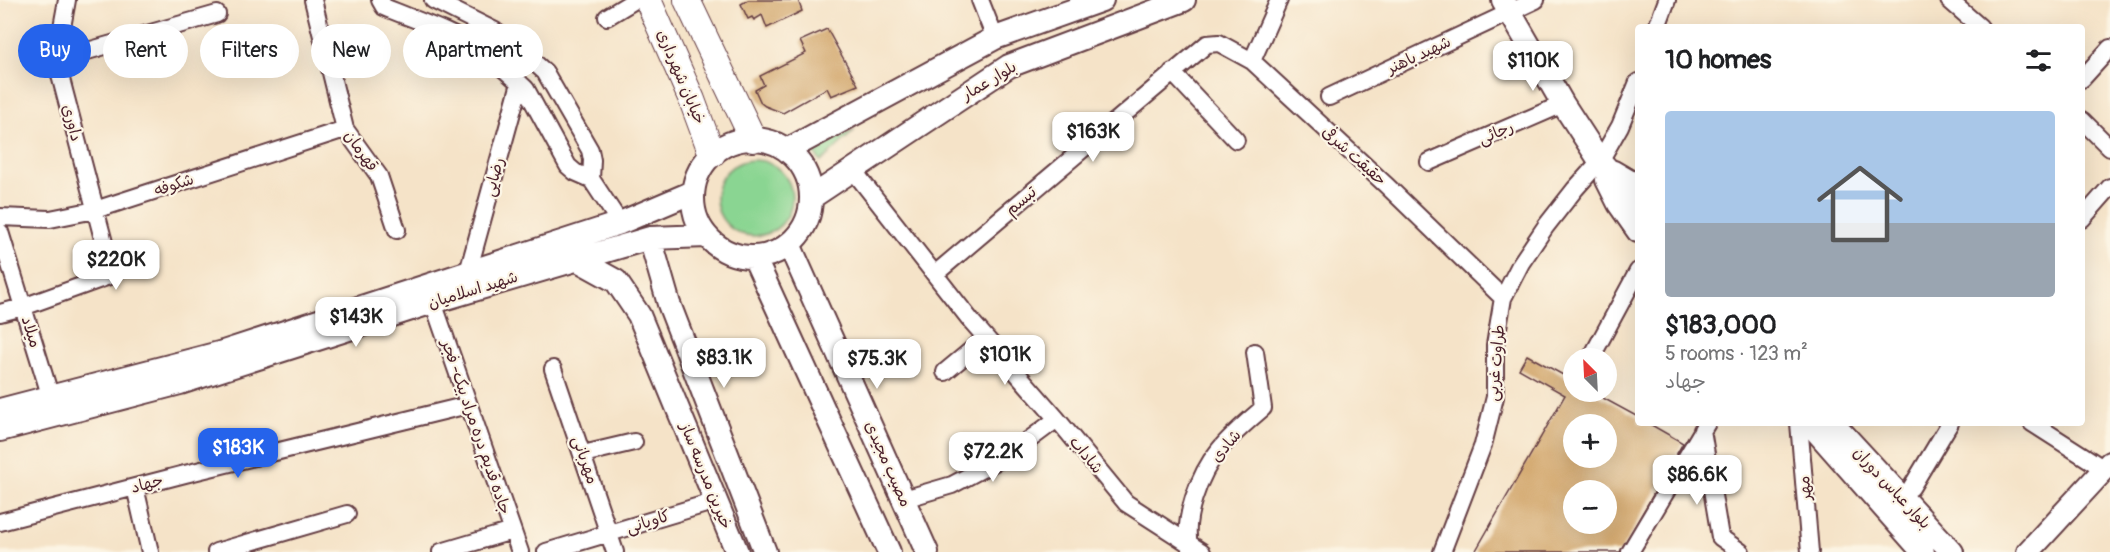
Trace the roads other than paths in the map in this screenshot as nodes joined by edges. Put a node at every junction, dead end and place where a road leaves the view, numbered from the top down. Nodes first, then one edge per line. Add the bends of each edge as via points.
1 (67, 0) edge
2 (313, 0) edge
3 (380, 0) edge
4 (433, 0) edge
5 (635, 0) edge
6 (648, 0) edge
7 (687, 0) edge
8 (980, 0) edge
9 (1102, 0) edge
10 (1184, 0) edge
11 (1279, 0) edge
12 (1536, 0) edge
13 (1667, 0) edge
14 (1949, 0) edge
15 (1507, 7) edge
16 (217, 14) dead end
17 (607, 17) dead end
18 (63, 24) edge
19 (1658, 24) edge
20 (1977, 24) edge
21 (994, 38) junction
22 (2110, 48) edge
23 (91, 50) edge
24 (1252, 61) junction
25 (1172, 72) junction
26 (2085, 76) edge
27 (61, 78) edge
28 (520, 83) junction
29 (1635, 89) edge
30 (1329, 97) dead end
31 (1563, 104) junction
32 (1635, 121) edge
33 (2085, 123) edge
34 (1620, 126) junction
35 (345, 129) junction
36 (753, 139) junction
37 (1236, 140) dead end
38 (2110, 148) edge
39 (787, 150) junction
40 (712, 154) junction
41 (1600, 161) junction
42 (1429, 162) dead end
43 (853, 170) junction
44 (591, 179) junction
45 (1635, 181) edge
46 (2110, 187) edge
47 (693, 192) junction
48 (812, 197) junction
49 (1635, 200) edge
50 (95, 210) junction
51 (2085, 216) edge
52 (0, 217) edge
53 (620, 223) junction
54 (1635, 227) edge
55 (398, 230) dead end
56 (0, 232) edge
57 (707, 236) junction
58 (650, 238) junction
59 (789, 244) junction
60 (754, 257) junction
61 (576, 259) junction
62 (468, 272) junction
63 (935, 274) junction
64 (1635, 277) edge
65 (1503, 298) junction
66 (433, 302) junction
67 (669, 304) junction
68 (23, 307) junction
69 (0, 314) edge
70 (639, 315) junction
71 (986, 338) junction
72 (1596, 348) edge
73 (1255, 352) dead end
74 (554, 369) dead end
75 (945, 372) dead end
76 (51, 398) junction
77 (468, 405) junction
78 (0, 410) edge
79 (1057, 419) junction
80 (1704, 426) edge
81 (1799, 426) edge
82 (1812, 426) edge
83 (1836, 426) edge
84 (1948, 426) edge
85 (2037, 426) edge
86 (0, 430) edge
87 (634, 442) dead end
88 (583, 454) junction
89 (2107, 466) edge
90 (135, 487) junction
91 (1911, 488) dead end
92 (904, 499) junction
93 (716, 501) junction
94 (348, 514) dead end
95 (0, 522) edge
96 (512, 531) junction
97 (610, 533) junction
98 (1194, 549) edge
99 (150, 552) edge
100 (216, 552) edge
101 (441, 552) edge
102 (520, 552) edge
103 (546, 552) edge
104 (615, 552) edge
105 (737, 552) edge
106 (765, 552) edge
107 (889, 552) edge
108 (927, 552) edge
109 (1442, 552) edge
110 (1630, 552) edge
111 (1741, 552) edge
112 (1810, 552) edge
113 (1923, 552) edge
114 (1952, 552) edge
115 (2028, 552) edge

1 - 18 street, داوری
2 - 35 street, قهرمان
3 - 28 street via 384,7 479,50
4 - 44 street via 495,31 545,72 590,150
5 - 17 street
6 - 40 main road, خیابان شهرداری
7 - 36 main road
8 - 21 street
9 - 21 main road, بلوار عمار
10 - 43 main road, بلوار عمار via 1010,66
11 - 24 street
12 - 15 street, شهید باهنر
13 - 19 street
14 - 20 street
15 - 30 street, شهید باهنر
15 - 31 main road
16 - 23 street
21 - 39 main road, بلوار عمار
22 - 26 street
24 - 25 street, تبسم via 1219,43 1207,44
24 - 65 street, حقیقت شرفی
25 - 37 street
25 - 63 street, تبسم
27 - 50 street, داوری
28 - 44 street via 568,166
28 - 62 street, رضایی
29 - 34 street, طراوت غربی
31 - 41 main road
31 - 42 street, رجائی
32 - 34 street
33 - 38 street
34 - 41 street, طراوت غربی
35 - 50 street, شکوفه
35 - 55 street, قهرمان via 379,176
36 - 39 main road via 771,141
36 - 40 main road via 739,140
39 - 48 main road via 800,162
40 - 47 main road via 696,178
41 - 45 street
41 - 49 main road
41 - 54 main road via 1619,204
41 - 65 street, طراوت غربی via 1546,226
43 - 48 main road, بلوار عمار
43 - 63 street, شاداب
44 - 53 street
46 - 51 street
47 - 53 main road, شهید اسلامیان
47 - 57 main road via 696,215
48 - 59 main road via 809,215
50 - 52 street, شکوفه via 50,219
50 - 68 street, داوری via 112,273
53 - 62 main road, شهید اسلامیان
56 - 68 street, میلاد
57 - 58 main road, شهید اسلامیان
57 - 60 main road via 720,248
58 - 61 main road, شهید اسلامیان
58 - 67 main road, خیرین مدرسه ساز
59 - 60 main road
59 - 92 main road, مصیب مجیدی
60 - 107 main road
61 - 66 main road, شهید اسلامیان
61 - 70 main road, خیرین مدرسه ساز via 616,281
62 - 76 main road, شهید اسلامیان via 223,352
63 - 71 street, شاداب
64 - 72 street
65 - 109 street, طراوت غربی via 1495,345 1495,397 1483,445
66 - 77 street, جاده قدیم دره مراد بیک- فجر
66 - 86 main road, شهید اسلامیان via 180,383
67 - 70 main road
67 - 106 main road, خیرین مدرسه ساز
68 - 69 street
68 - 76 street, میلاد
70 - 93 main road, خیرین مدرسه ساز
71 - 75 street
71 - 79 street, شاداب
73 - 98 street, شادی via 1263,408 1218,451 1202,479 1189,511
74 - 88 street, مهربانی
76 - 78 main road, شهید اسلامیان
77 - 90 street, جهاد
77 - 96 street, جاده قدیم دره مراد بیک- فجر
79 - 92 street via 1010,454 952,485
79 - 98 street, شاداب via 1126,503
80 - 110 street
80 - 111 street via 1720,537
81 - 112 street, مهر
82 - 113 main road, بلوار عباس دوران
83 - 114 main road, بلوار عباس دوران
84 - 91 street
85 - 89 street
87 - 88 street
88 - 97 street, مهربانی
89 - 115 main road
90 - 95 street, جهاد
90 - 99 street
92 - 108 main road, مصیب مجیدی
93 - 97 street, کاویانی
93 - 105 main road, خیرین مدرسه ساز
94 - 100 street
96 - 101 street
96 - 102 street, جاده قدیم دره مراد بیک- فجر
97 - 103 street, کاویانی
97 - 104 street, مهربانی

